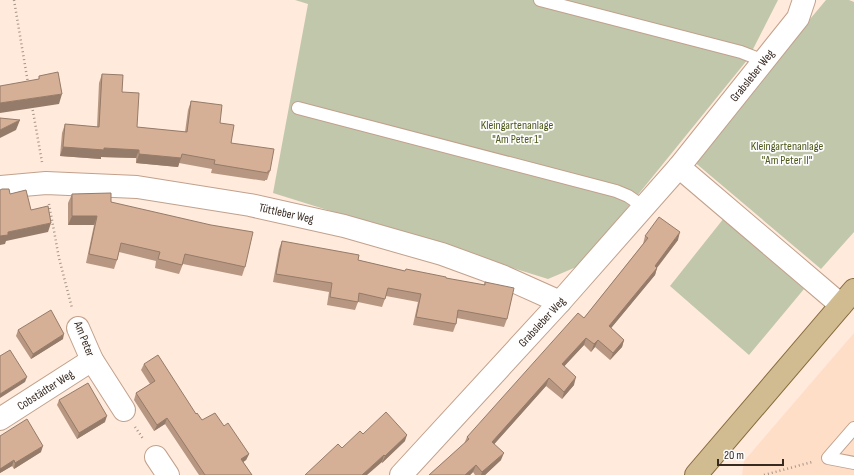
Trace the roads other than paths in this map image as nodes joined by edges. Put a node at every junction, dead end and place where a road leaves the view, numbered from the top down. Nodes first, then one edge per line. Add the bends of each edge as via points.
1 (540, 0) edge
2 (804, 0) edge
3 (764, 62) junction
4 (298, 108) dead end
5 (679, 167) junction
6 (0, 187) edge
7 (644, 207) junction
8 (847, 298) edge
9 (560, 302) junction
10 (78, 328) road end
11 (92, 360) junction
12 (124, 410) road end
13 (0, 419) edge
14 (854, 428) edge
15 (156, 457) road end
16 (854, 462) edge
17 (168, 475) edge
18 (401, 475) edge
19 (696, 475) edge

1 - 3 lane via 741,52
2 - 3 street, Grabsleber Weg via 798,18
3 - 5 street, Grabsleber Weg
4 - 7 lane via 616,191
5 - 7 street, Grabsleber Weg
5 - 8 street
6 - 9 street, Tüttleber Weg via 46,183 137,187 250,205 336,224 442,254 502,276
7 - 9 street, Grabsleber Weg
8 - 19 main road
9 - 18 street, Grabsleber Weg
10 - 11 street, Am Peter
11 - 12 street, Am Peter
11 - 13 street, Cobstädter Weg
14 - 16 lane via 828,458
15 - 17 street

